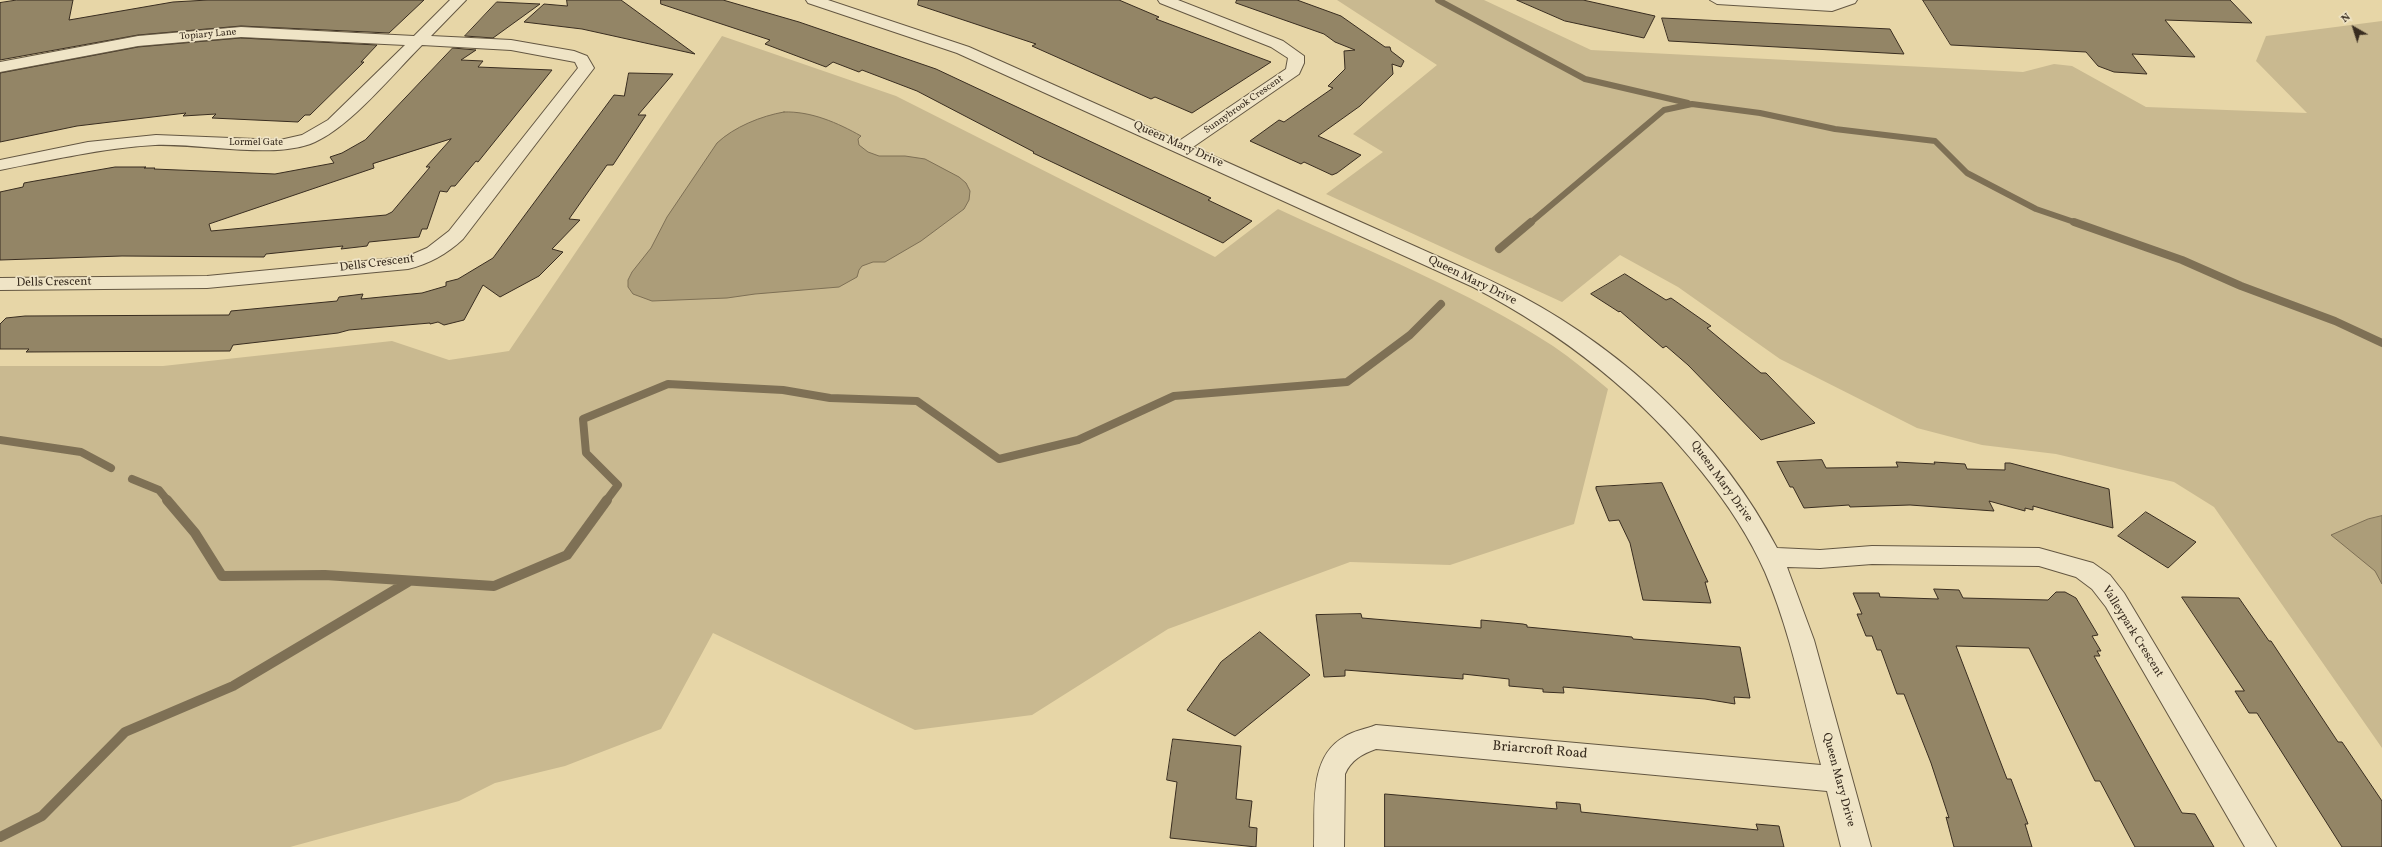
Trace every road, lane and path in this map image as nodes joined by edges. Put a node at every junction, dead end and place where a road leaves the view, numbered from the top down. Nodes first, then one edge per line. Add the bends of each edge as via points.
1 (459, 0) edge
2 (813, 0) edge
3 (1165, 0) edge
4 (1717, 0) edge
5 (1850, 0) edge
6 (418, 40) junction
7 (0, 67) edge
8 (1182, 147) junction
9 (0, 164) edge
10 (0, 284) edge
11 (1770, 557) junction
12 (1838, 779) junction
13 (1329, 847) edge
14 (1856, 847) edge
15 (2261, 847) edge

1 - 6 street, Lormel Gate
2 - 8 street, Queen Mary Drive via 963,50
3 - 8 street, Sunnybrook Crescent via 1277,44 1296,56 1293,71
4 - 5 street via 1832,6
6 - 7 street, Topiary Lane via 241,32 138,41
6 - 9 street, Lormel Gate via 334,124 308,139 280,145 156,140 88,147
6 - 10 street, Dells Crescent via 511,45 559,52 581,59 586,68 456,235 442,248 408,263 220,281
8 - 11 street, Queen Mary Drive via 1486,286 1534,311 1592,350 1648,395 1688,437 1732,495
11 - 12 street, Queen Mary Drive via 1800,638
11 - 15 street, Valleypark Crescent via 1820,559 1872,555 2039,556 2084,570 2101,582 2115,600
12 - 13 street, Briarcroft Road via 1376,737 1354,745 1339,757 1331,774
12 - 14 street, Queen Mary Drive

